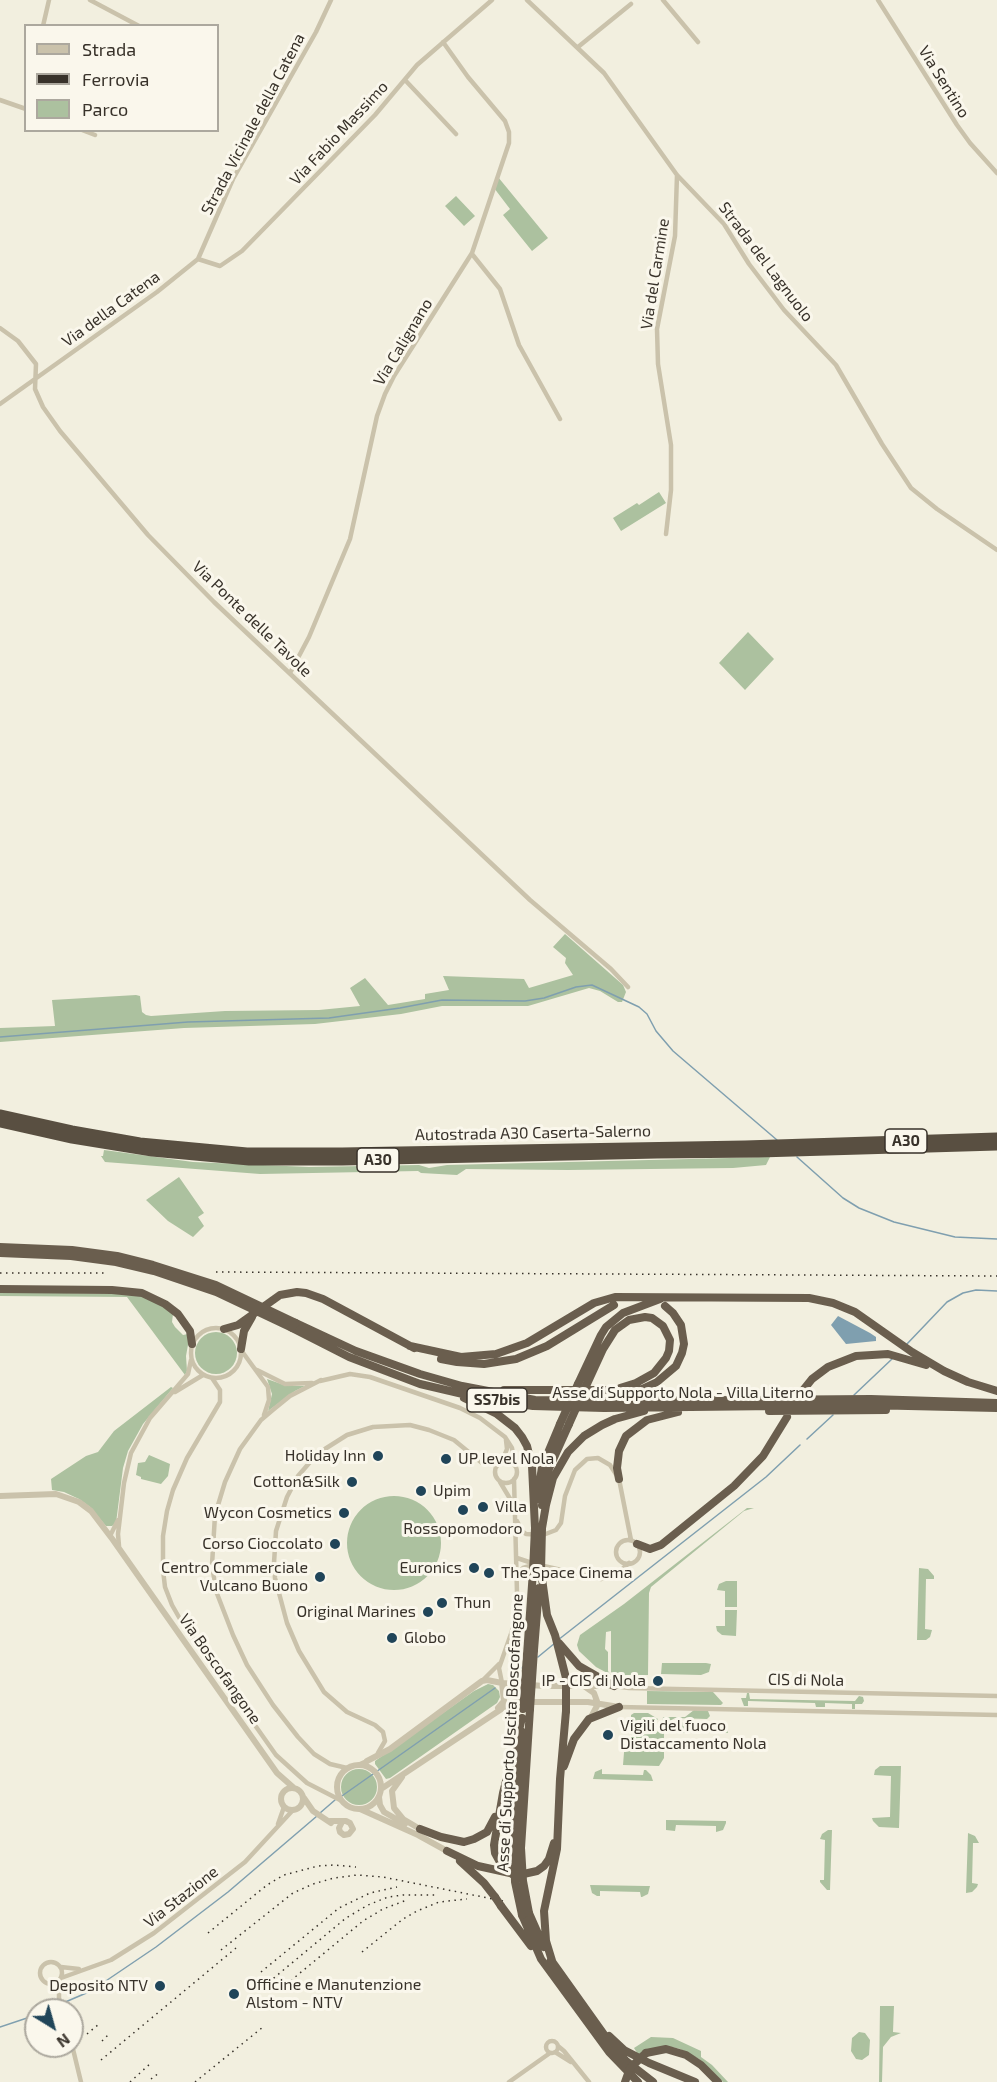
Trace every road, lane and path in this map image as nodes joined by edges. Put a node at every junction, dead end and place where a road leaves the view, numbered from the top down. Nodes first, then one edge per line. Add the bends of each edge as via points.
1 (49, 0) edge
2 (90, 0) edge
3 (331, 0) edge
4 (492, 0) edge
5 (527, 0) edge
6 (663, 0) edge
7 (878, 0) edge
8 (631, 4) dead end
9 (43, 24) edge
10 (135, 24) edge
11 (443, 42) junction
12 (698, 42) dead end
13 (578, 47) junction
14 (405, 80) junction
15 (0, 100) edge
16 (24, 108) edge
17 (87, 132) edge
18 (456, 134) dead end
19 (95, 135) dead end
20 (997, 173) edge
21 (677, 176) junction
22 (472, 254) junction
23 (198, 259) junction
24 (0, 328) edge
25 (37, 376) junction
26 (0, 404) edge
27 (560, 419) dead end
28 (666, 534) dead end
29 (997, 550) edge
30 (290, 673) junction
31 (628, 987) dead end
32 (0, 1114) edge
33 (0, 1123) edge
34 (997, 1137) edge
35 (997, 1146) edge
36 (0, 1247) edge
37 (0, 1253) edge
38 (0, 1289) edge
39 (670, 1297) junction
40 (614, 1305) dead end
41 (665, 1306) dead end
42 (253, 1316) junction
43 (294, 1326) junction
44 (224, 1329) junction
45 (192, 1344) junction
46 (410, 1346) junction
47 (241, 1348) junction
48 (909, 1355) junction
49 (191, 1360) junction
50 (257, 1370) junction
51 (203, 1375) junction
52 (212, 1378) junction
53 (321, 1380) junction
54 (420, 1384) junction
55 (582, 1385) junction
56 (462, 1386) junction
57 (610, 1389) junction
58 (997, 1391) edge
59 (800, 1394) dead end
60 (168, 1397) junction
61 (997, 1403) edge
62 (908, 1406) junction
63 (669, 1407) junction
64 (997, 1408) edge
65 (678, 1412) junction
66 (633, 1413) junction
67 (787, 1417) dead end
68 (261, 1420) junction
69 (505, 1437) junction
70 (502, 1461) junction
71 (497, 1465) junction
72 (515, 1466) junction
73 (514, 1479) junction
74 (619, 1479) junction
75 (500, 1482) junction
76 (0, 1496) edge
77 (515, 1509) junction
78 (120, 1515) junction
79 (517, 1521) junction
80 (104, 1527) junction
81 (113, 1528) junction
82 (538, 1528) junction
83 (118, 1534) junction
84 (110, 1536) junction
85 (634, 1542) junction
86 (120, 1550) junction
87 (517, 1558) junction
88 (629, 1563) junction
89 (536, 1569) junction
90 (517, 1574) junction
91 (560, 1647) junction
92 (501, 1663) junction
93 (482, 1681) junction
94 (502, 1683) junction
95 (582, 1685) junction
96 (614, 1686) junction
97 (997, 1696) edge
98 (598, 1704) junction
99 (619, 1707) junction
100 (496, 1711) junction
101 (525, 1712) junction
102 (997, 1715) edge
103 (589, 1719) junction
104 (367, 1761) junction
105 (358, 1765) junction
106 (347, 1768) junction
107 (407, 1772) junction
108 (277, 1773) junction
109 (560, 1779) junction
110 (294, 1788) junction
111 (381, 1789) junction
112 (283, 1792) junction
113 (503, 1793) junction
114 (337, 1796) junction
115 (379, 1797) junction
116 (303, 1798) junction
117 (344, 1803) junction
118 (284, 1807) junction
119 (358, 1809) junction
120 (295, 1810) junction
121 (313, 1811) junction
122 (329, 1821) junction
123 (346, 1822) junction
124 (557, 1823) junction
125 (277, 1827) junction
126 (420, 1829) junction
127 (339, 1830) junction
128 (518, 1848) junction
129 (447, 1851) junction
130 (512, 1874) junction
131 (526, 1914) junction
132 (541, 1959) junction
133 (554, 1964) junction
134 (61, 1967) junction
135 (88, 1967) junction
136 (60, 1979) junction
137 (46, 1983) junction
138 (57, 1998) edge
139 (59, 1998) edge
140 (599, 2026) junction
141 (558, 2046) junction
142 (550, 2051) junction
143 (75, 2058) edge
144 (575, 2066) junction
145 (81, 2082) edge
146 (509, 2082) edge
147 (589, 2082) edge
148 (625, 2082) edge
149 (638, 2082) edge
150 (653, 2082) edge
151 (695, 2082) edge
152 (718, 2082) edge

1 - 9 street
2 - 10 street
3 - 23 street, Strada Vicinale della Catena via 233,180
4 - 11 street, Via Fabio Massimo
5 - 13 street
6 - 12 street
7 - 20 street, Via Sentino via 957,125
8 - 13 street
11 - 14 street, Via Fabio Massimo
11 - 22 street, Via Calignano via 500,114 509,132 509,143
13 - 21 street via 604,72
14 - 18 street
14 - 23 street, Via Fabio Massimo via 242,251 220,266
15 - 16 street
17 - 19 street
21 - 28 street, Via del Carmine via 675,236 657,329 658,364 671,445
21 - 29 street, Strada del Lagnuolo via 724,224 784,310 836,365 911,488
22 - 27 street via 500,289 519,345
22 - 30 street, Via Calignano via 385,394 350,539
23 - 25 street, Via della Catena
24 - 25 street, Via Ponte delle Tavole via 32,356
25 - 26 street, Via della Catena
25 - 30 street, Via Ponte delle Tavole via 35,389 43,407 147,535
30 - 31 street, Via Ponte delle Tavole
32 - 34 highway, Autostrada A30 Caserta-Salerno / A30 via 140,1142 247,1152
33 - 35 highway, Autostrada A30 Caserta-Salerno / A30 via 152,1152 249,1161
36 - 43 highway, Asse di Supporto Nola - Villa Literno / SS7bis, bridge via 72,1250 153,1264 216,1285
37 - 43 highway, Asse di Supporto Nola - Villa Literno / SS7bis, bridge via 71,1256 148,1269 216,1292
38 - 45 highway via 142,1293 178,1314 190,1331
39 - 46 highway via 604,1299 527,1343 496,1354 461,1357
39 - 48 highway via 820,1300 855,1312 899,1343
39 - 55 highway via 635,1307 613,1320 601,1335
40 - 46 highway via 547,1346 508,1361 457,1362
41 - 57 highway via 682,1330 682,1353 676,1366 651,1386
42 - 44 highway
42 - 46 highway via 280,1295 306,1293
42 - 47 highway via 244,1331
43 - 54 highway, Asse di Supporto Nola - Villa Literno / SS7bis via 349,1357
43 - 56 highway, Asse di Supporto Nola - Villa Literno / SS7bis
44 - 45 street via 203,1331
44 - 47 street
45 - 49 street
47 - 50 street
47 - 52 street via 234,1371
48 - 58 highway
48 - 59 highway via 864,1354 836,1362 812,1379
49 - 51 street
49 - 60 street via 188,1374
50 - 53 street via 285,1384
50 - 68 street via 269,1392
51 - 52 street
51 - 60 street
52 - 114 street via 220,1390 220,1402 187,1458 166,1511 165,1587 180,1619 276,1755 307,1783
53 - 68 street via 290,1396
53 - 69 street via 350,1374 378,1379 460,1408
54 - 63 highway, Asse di Supporto Nola - Villa Literno / SS7bis via 533,1406
54 - 82 highway via 482,1405 515,1428 530,1455
55 - 57 highway via 622,1323 645,1317 658,1322 670,1340 660,1367 636,1383
55 - 82 highway, bridge via 549,1449 540,1476
56 - 57 highway via 519,1391
56 - 61 highway, Asse di Supporto Nola - Villa Literno / SS7bis via 558,1401 871,1399
60 - 78 street via 143,1428 131,1453
62 - 63 highway, Asse di Supporto Nola - Villa Literno / SS7bis
62 - 64 highway, Asse di Supporto Nola - Villa Literno / SS7bis
62 - 65 highway via 857,1411
63 - 66 highway
65 - 66 highway
65 - 74 highway via 647,1420 626,1436 619,1451
66 - 82 highway via 593,1430 568,1452 553,1478
67 - 85 highway via 759,1461 734,1486 661,1545 650,1549
68 - 106 street via 237,1454 217,1507 211,1556 216,1591 246,1662 281,1716 314,1754
69 - 70 street via 507,1449
69 - 72 street via 513,1448
70 - 71 street
70 - 72 street
71 - 75 street via 495,1476
71 - 104 street via 482,1462 454,1440 429,1430 373,1426 347,1435 317,1454 287,1497 275,1545 274,1574 281,1606 293,1640 330,1700 382,1732 384,1746
72 - 73 street
73 - 75 street
73 - 77 street
74 - 79 street via 607,1462 587,1459 571,1477 556,1530 547,1535 526,1534
74 - 85 street
75 - 77 street
76 - 80 street, Via Boscofangone via 46,1493 68,1497 85,1506
77 - 79 street
78 - 81 street
78 - 83 street
79 - 87 street
80 - 81 street
80 - 84 street, Via Boscofangone
81 - 84 street
82 - 89 highway, Asse di Supporto Uscita Boscofangone, bridge
83 - 84 street
83 - 86 street
84 - 86 street, Via Boscofangone
85 - 88 street via 638,1558
85 - 88 street via 621,1542 616,1552 621,1561
86 - 108 street, Via Boscofangone
87 - 89 street
87 - 90 street
88 - 89 street via 617,1574 602,1578
89 - 90 street via 524,1568
89 - 91 highway
89 - 101 highway, Asse di Supporto Uscita Boscofangone, bridge
89 - 101 highway, Asse di Supporto Uscita Boscofangone, bridge via 534,1650
90 - 92 street via 513,1631
91 - 96 highway via 587,1672
91 - 109 highway, bridge via 566,1678
92 - 93 street
92 - 94 street
93 - 94 street
93 - 104 street via 390,1749
94 - 95 street
94 - 100 street via 504,1701
95 - 96 street
95 - 98 street via 594,1693
96 - 97 street, CIS di Nola
98 - 99 street
98 - 100 street via 516,1702
98 - 103 street
99 - 102 street, CIS di Nola
99 - 103 highway
100 - 107 street
101 - 113 highway
101 - 128 highway, Asse di Supporto Uscita Boscofangone
101 - 128 highway, Asse di Supporto Uscita Boscofangone
103 - 109 highway via 574,1738
104 - 105 street
105 - 106 street
105 - 111 street via 375,1772
106 - 114 street via 338,1779
107 - 111 street
107 - 126 street via 394,1787 392,1801 403,1819
108 - 110 street, Via Boscofangone
108 - 112 street, Via Boscofangone
109 - 124 highway
110 - 112 street
110 - 116 street, Via Boscofangone via 300,1790
111 - 115 street
112 - 118 street, Via Boscofangone
113 - 126 highway via 492,1825 474,1839 457,1842
113 - 130 highway via 494,1845 501,1864
114 - 117 street
115 - 119 street via 372,1805
115 - 126 street via 387,1815
116 - 120 street via 302,1805
116 - 121 street, Via Boscofangone
117 - 119 street
117 - 123 street
118 - 120 street, Via Boscofangone
118 - 125 street, Via Boscofangone
119 - 123 street
119 - 129 street
120 - 121 street, Via Boscofangone
120 - 125 street
121 - 122 street, Via Boscofangone
122 - 123 street, Via Boscofangone
122 - 127 street, Via Boscofangone
123 - 127 street
123 - 127 street via 353,1829 349,1834
124 - 130 highway via 553,1849 544,1866 528,1874
124 - 133 highway via 555,1864 544,1902 546,1941
125 - 135 street, Via Stazione via 245,1862 182,1913 123,1954
128 - 131 highway, Asse di Supporto Uscita Boscofangone, bridge
129 - 130 highway via 478,1866
129 - 132 highway, bridge via 478,1877
131 - 132 highway, Asse di Supporto Uscita Boscofangone
131 - 133 highway, Asse di Supporto Uscita Boscofangone
132 - 149 highway, Asse di Supporto Uscita Boscofangone via 609,2052
133 - 140 highway, Asse di Supporto Uscita Boscofangone
134 - 135 street
134 - 136 street
134 - 137 street via 51,1962 42,1967 41,1978
135 - 136 street, Via Stazione
136 - 137 street
136 - 139 street
137 - 138 street
140 - 150 highway via 627,2061
140 - 151 highway via 624,2050
141 - 142 street
141 - 142 street via 550,2041
141 - 144 street
142 - 144 street
142 - 146 street
143 - 145 street
144 - 147 street
148 - 152 highway, bridge via 630,2068 646,2053 666,2049 686,2055

